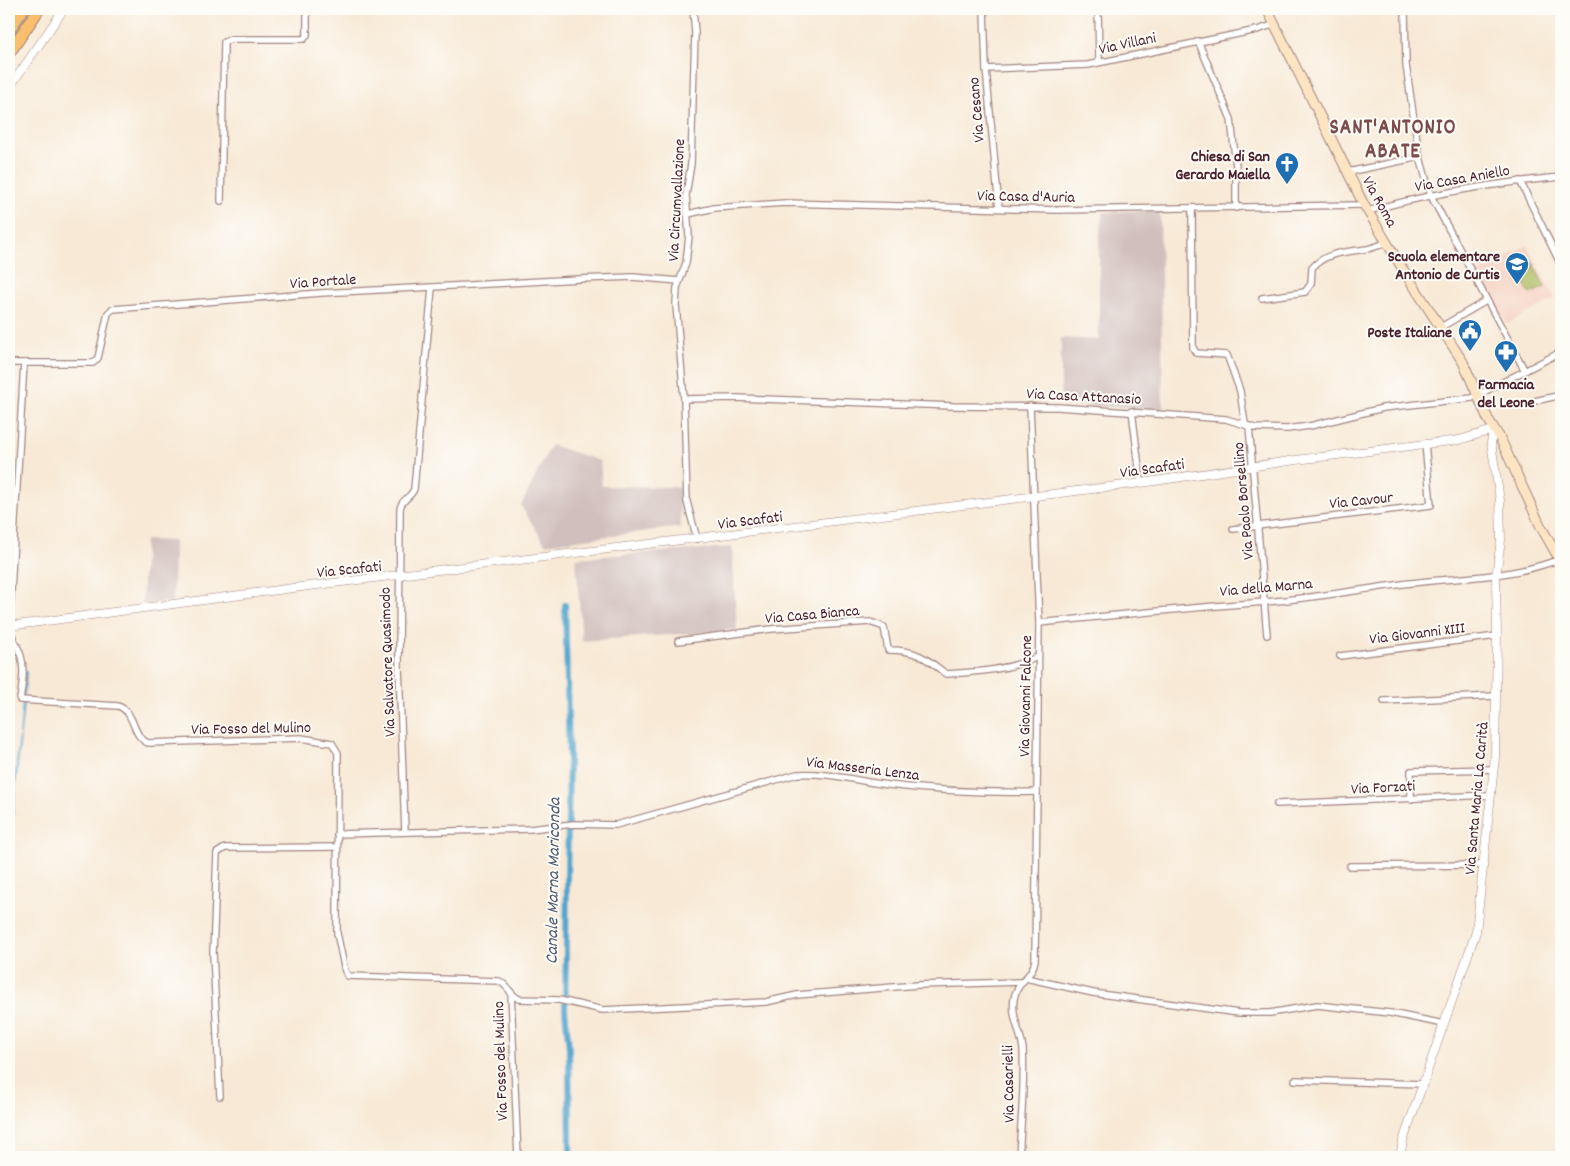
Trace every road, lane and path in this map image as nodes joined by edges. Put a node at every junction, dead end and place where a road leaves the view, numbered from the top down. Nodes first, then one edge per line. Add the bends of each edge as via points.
1 (23, 9) edge
2 (30, 9) edge
3 (39, 9) edge
4 (64, 9) edge
5 (307, 9) edge
6 (693, 9) edge
7 (984, 9) edge
8 (1098, 9) edge
9 (1266, 9) edge
10 (1405, 9) edge
11 (1273, 25) junction
12 (9, 30) edge
13 (9, 40) edge
14 (1198, 41) junction
15 (9, 53) edge
16 (1099, 61) junction
17 (986, 68) junction
18 (9, 88) edge
19 (1420, 158) junction
20 (1348, 172) junction
21 (1561, 177) edge
22 (1520, 181) junction
23 (1431, 196) junction
24 (221, 201) dead end
25 (999, 208) junction
26 (1192, 208) junction
27 (1236, 208) junction
28 (1366, 208) junction
29 (688, 214) junction
30 (1386, 242) junction
31 (1561, 265) edge
32 (679, 281) junction
33 (432, 288) junction
34 (1262, 298) dead end
35 (1486, 301) junction
36 (1441, 327) junction
37 (1561, 352) edge
38 (9, 363) edge
39 (24, 363) junction
40 (1524, 371) junction
41 (1561, 395) edge
42 (1477, 396) junction
43 (684, 399) junction
44 (1535, 401) dead end
45 (1030, 406) junction
46 (1132, 411) junction
47 (1247, 424) junction
48 (1494, 430) junction
49 (1425, 444) junction
50 (1254, 467) junction
51 (1141, 483) junction
52 (1036, 496) junction
53 (1258, 527) junction
54 (1233, 529) dead end
55 (697, 540) junction
56 (1560, 560) edge
57 (398, 576) junction
58 (1496, 576) junction
59 (1265, 602) junction
60 (1039, 622) junction
61 (9, 626) edge
62 (1267, 635) dead end
63 (1498, 636) junction
64 (678, 642) dead end
65 (1340, 656) dead end
66 (1038, 657) junction
67 (1496, 696) junction
68 (1384, 701) dead end
69 (1494, 770) junction
70 (1037, 792) junction
71 (1491, 795) junction
72 (1411, 799) junction
73 (1277, 804) dead end
74 (405, 832) junction
75 (337, 834) junction
76 (337, 846) junction
77 (1484, 865) junction
78 (1350, 866) dead end
79 (1023, 980) junction
80 (510, 991) junction
81 (1444, 1024) junction
82 (1295, 1080) dead end
83 (1423, 1084) junction
84 (220, 1096) dead end
85 (518, 1157) edge
86 (1019, 1157) edge
87 (1400, 1157) edge

1 - 12 highway
2 - 13 highway
3 - 15 highway
4 - 18 street
5 - 24 street via 306,38 301,40 231,39 224,42
6 - 29 street, Via Circumvallazione via 696,33 692,164 686,195
7 - 17 street, Via Cesano
8 - 16 street
9 - 11 main road, Via Roma
10 - 19 street via 1406,65
11 - 14 street, Via Villani
11 - 20 main road, Via Roma
14 - 16 street, Via Villani
14 - 27 street via 1232,124
16 - 17 street, Via Villani via 1066,67
17 - 25 street, Via Cesano
19 - 20 street
19 - 23 street
20 - 28 main road, Via Roma
21 - 22 street, Via Casa Aniello
22 - 23 street, Via Casa Aniello
22 - 31 street
23 - 28 street, Via Casa Aniello
23 - 35 street
25 - 26 street, Via Casa d'Auria
25 - 29 street, Via Casa d'Auria via 777,203 714,208
26 - 27 street, Via Casa d'Auria
26 - 47 street, Via Paolo Borsellino via 1193,348 1196,353 1227,355
27 - 28 street, Via Casa d'Auria
28 - 30 main road, Via Roma
29 - 32 street, Via Circumvallazione via 687,256
30 - 34 street via 1376,248 1326,257 1312,268 1311,284 1305,292
30 - 36 main road, Via Roma
32 - 33 street, Via Portale via 620,278
32 - 43 street, Via Circumvallazione via 676,305
33 - 39 street, Via Portale via 321,292 113,309 108,312 96,361
33 - 57 street, Via Salvatore Quasimodo via 414,489 402,501 400,509
35 - 36 street
35 - 40 street
36 - 42 main road, Via Roma via 1463,362
37 - 40 street
38 - 39 street, Via Portale
39 - 61 street, Via Fosso del Mulino
40 - 42 street
41 - 44 street
42 - 47 street, Via Casa Attanasio via 1382,408 1310,426 1270,430
42 - 48 main road, Via Roma
43 - 45 street, Via Casa Attanasio
43 - 55 street, Via Circumvallazione via 687,502
45 - 46 street, Via Casa Attanasio
45 - 52 street, Via Giovanni Falcone
46 - 47 street, Via Casa Attanasio via 1226,418
46 - 51 street
47 - 50 street, Via Paolo Borsellino
48 - 49 street, Via Scafati via 1459,440
48 - 56 main road, Via Roma
48 - 58 street, Via Santa Maria La Carità via 1491,443 1500,500 1501,540
49 - 50 street, Via Scafati
49 - 53 street, Via Cavour via 1431,505
50 - 51 street, Via Scafati
50 - 53 street, Via Paolo Borsellino
51 - 52 street, Via Scafati
52 - 55 street, Via Scafati
52 - 60 street, Via Giovanni Falcone
53 - 54 street, Via Cavour
53 - 59 street, Via Paolo Borsellino
55 - 57 street, Via Scafati
56 - 58 street, Via della Marna
57 - 61 street, Via Scafati
57 - 74 street, Via Salvatore Quasimodo
58 - 59 street, Via della Marna via 1442,579
58 - 63 street, Via Santa Maria La Carità
59 - 60 street, Via della Marna
59 - 62 street, Via Paolo Borsellino
60 - 66 street, Via Giovanni Falcone
61 - 75 street, Via Fosso del Mulino via 23,667 20,700 118,706 128,712 139,736 148,743 301,738 332,743 338,753
63 - 65 street, Via Giovanni XIII
63 - 67 street, Via Santa Maria La Carità
64 - 66 street, Via Casa Bianca via 771,629 870,622 884,627 888,650 907,650 926,657 946,674 988,672
66 - 70 street, Via Giovanni Falcone
67 - 68 street
67 - 69 street, Via Santa Maria La Carità
69 - 71 street, Via Santa Maria La Carità
69 - 72 street via 1411,771
70 - 74 street, Via Masseria Lenza via 996,793 906,787 815,773 797,774 623,824
70 - 79 street, Via Giovanni Falcone via 1035,960 1030,974
71 - 72 street, Via Forzati
71 - 77 street, Via Santa Maria La Carità
72 - 73 street, Via Forzati
74 - 75 street, Via Masseria Lenza
75 - 76 street, Via Fosso del Mulino
76 - 80 street, Via Fosso del Mulino via 337,933 348,976 499,981
76 - 84 street via 225,848 217,853 213,953
77 - 78 street
77 - 81 street, Via Santa Maria La Carità via 1476,932
79 - 80 street via 797,995 766,1002 604,1010 559,1000 519,999
79 - 81 street via 1239,1013 1270,1013 1317,1005 1390,1013
79 - 86 street, Via Casarielli via 1014,998 1013,1009 1022,1046
80 - 85 street, Via Fosso del Mulino
81 - 83 street, Via Santa Maria La Carità
82 - 83 street
83 - 87 street, Via Santa Maria La Carità

